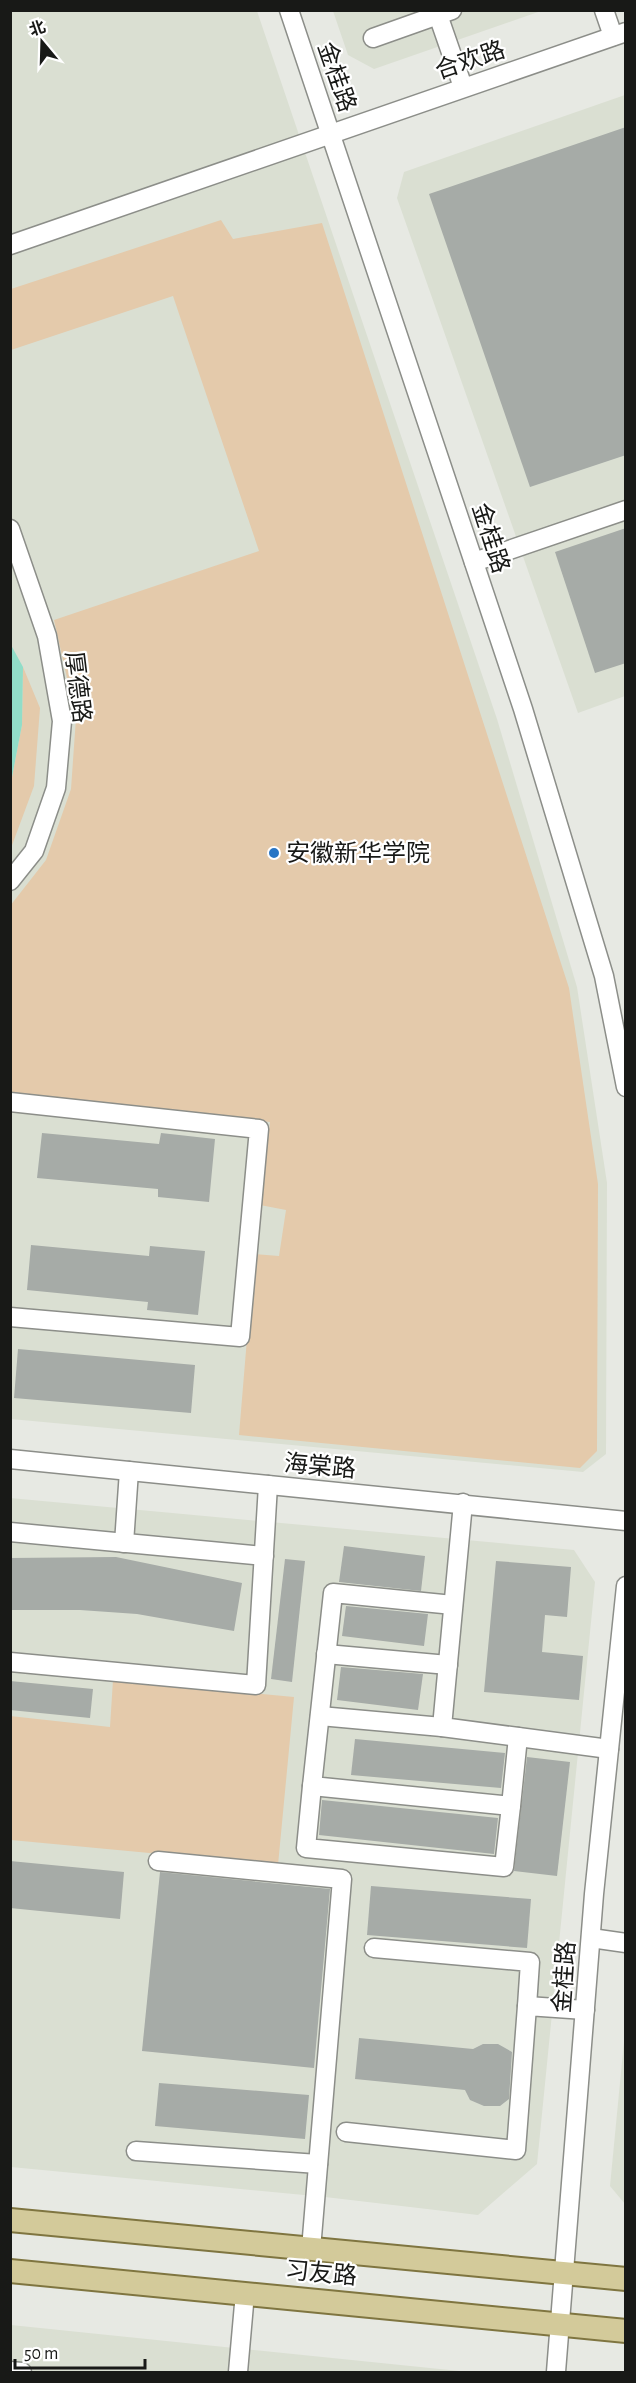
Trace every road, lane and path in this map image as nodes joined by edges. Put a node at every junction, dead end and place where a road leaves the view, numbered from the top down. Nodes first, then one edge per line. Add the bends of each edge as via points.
1 (289, 10) edge
2 (604, 10) edge
3 (445, 13) edge
4 (619, 34) edge
5 (373, 38) dead end
6 (463, 87) junction
7 (330, 132) junction
8 (10, 245) edge
9 (626, 510) edge
10 (10, 529) edge
11 (474, 562) junction
12 (10, 881) edge
13 (626, 1087) edge
14 (10, 1102) edge
15 (10, 1317) edge
16 (10, 1459) edge
17 (129, 1471) junction
18 (268, 1485) junction
19 (463, 1503) junction
20 (626, 1521) edge
21 (10, 1532) edge
22 (124, 1543) junction
23 (264, 1557) junction
24 (626, 1586) edge
25 (453, 1605) junction
26 (326, 1654) junction
27 (10, 1662) edge
28 (448, 1665) junction
29 (320, 1716) junction
30 (442, 1727) junction
31 (518, 1737) junction
32 (609, 1749) junction
33 (312, 1786) junction
34 (511, 1806) junction
35 (158, 1861) dead end
36 (591, 1938) junction
37 (626, 1942) edge
38 (374, 1948) dead end
39 (526, 2006) junction
40 (585, 2010) junction
41 (346, 2132) dead end
42 (136, 2151) dead end
43 (318, 2164) junction
44 (10, 2220) edge
45 (311, 2249) junction
46 (10, 2271) edge
47 (565, 2274) junction
48 (626, 2279) edge
49 (245, 2293) junction
50 (560, 2325) junction
51 (626, 2331) edge
52 (10, 2371) edge
53 (22, 2373) edge
54 (238, 2373) edge
55 (556, 2373) edge

1 - 7 street, 金桂路
2 - 4 street
3 - 5 street
3 - 6 street
4 - 6 street, 合欢路
6 - 7 street, 合欢路
7 - 8 street, 合欢路
7 - 11 street, 金桂路
9 - 11 street
10 - 12 street, 厚德路 via 47,636 62,722 56,788 34,851
11 - 13 street, 金桂路 via 604,976
14 - 15 street via 259,1128 240,1337
16 - 17 street, 海棠路
17 - 18 street, 海棠路
17 - 22 street
18 - 19 street, 海棠路
18 - 23 street
19 - 20 street, 海棠路
19 - 25 street
21 - 22 street
22 - 23 street
23 - 27 street via 256,1685
24 - 32 street, 金桂路
25 - 26 street via 333,1593
25 - 28 street
26 - 28 street
26 - 29 street
28 - 30 street
29 - 30 street
29 - 33 street
30 - 31 street
31 - 32 street
31 - 34 street
32 - 36 street, 金桂路
33 - 34 street
33 - 34 street via 306,1848 504,1867
35 - 43 street via 342,1879
36 - 37 street
36 - 40 street, 金桂路
38 - 39 street via 530,1962
39 - 40 street
39 - 41 street via 516,2150
40 - 47 street, 金桂路
42 - 43 street
43 - 45 street
44 - 45 main road, 习友路
45 - 47 main road, 习友路
46 - 49 main road, 习友路
47 - 48 main road, 习友路
47 - 50 street, 金桂路
49 - 50 main road, 习友路
49 - 54 street
50 - 51 main road, 习友路
50 - 55 street, 金桂路
52 - 53 street

